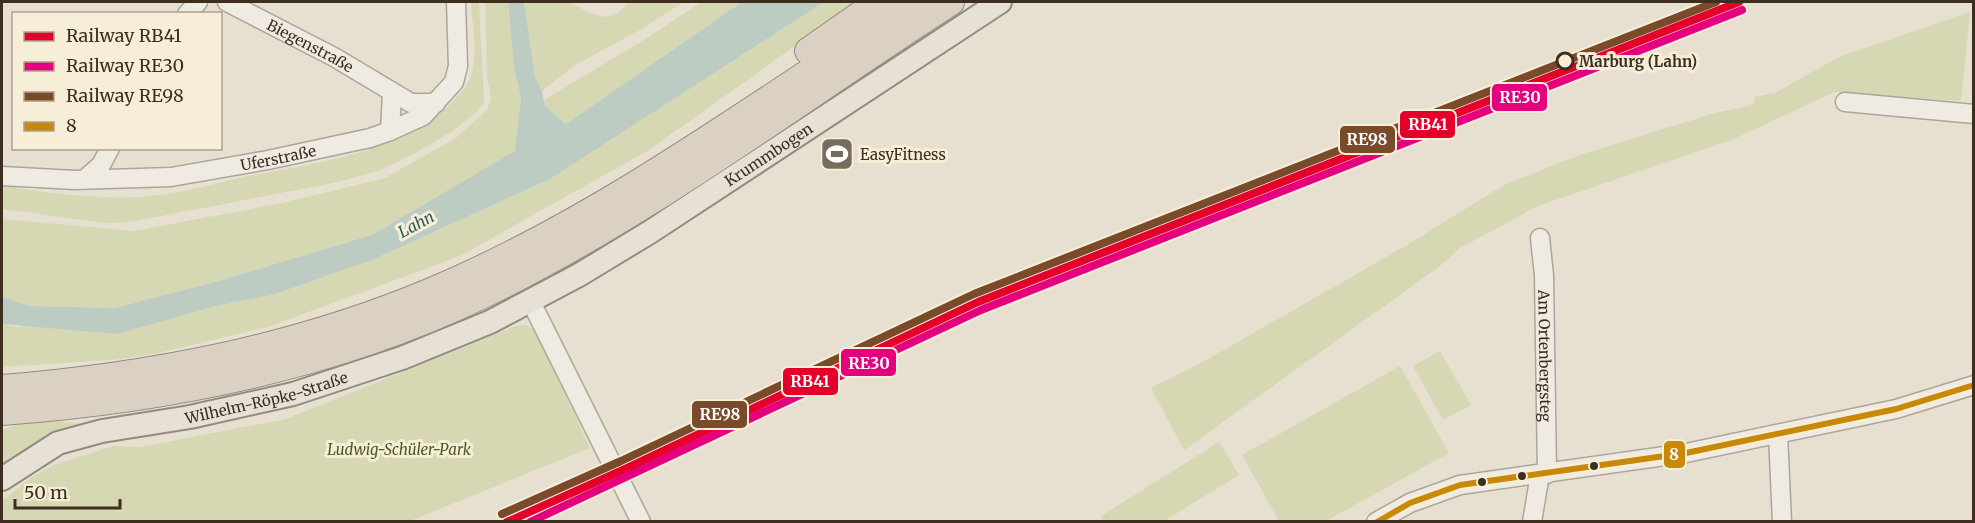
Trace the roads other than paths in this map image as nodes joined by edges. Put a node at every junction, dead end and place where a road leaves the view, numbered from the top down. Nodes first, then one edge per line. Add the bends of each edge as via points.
1 (227, 2) edge
2 (456, 2) edge
3 (878, 2) edge
4 (915, 2) edge
5 (951, 2) edge
6 (1000, 2) edge
7 (818, 65) junction
8 (392, 93) junction
9 (1845, 102) dead end
10 (436, 103) junction
11 (1974, 114) edge
12 (390, 131) junction
13 (109, 150) edge
14 (110, 150) edge
15 (2, 176) edge
16 (86, 178) junction
17 (122, 178) junction
18 (1540, 238) dead end
19 (531, 302) junction
20 (1974, 385) edge
21 (2, 388) edge
22 (2, 412) edge
23 (1778, 435) junction
24 (1543, 474) junction
25 (2, 479) edge
26 (641, 522) edge
27 (1376, 522) edge
28 (1532, 522) edge
29 (1782, 522) edge

1 - 8 street, Biegenstraße via 334,57
2 - 10 street, Uferstraße via 457,71
3 - 7 highway
4 - 7 highway
5 - 7 highway
6 - 19 main road, Krummbogen via 650,232
7 - 21 highway via 655,172 564,226 401,303 284,342 142,373
7 - 22 highway via 695,172 575,245 480,296 296,364 206,385
8 - 10 street, Biegenstraße via 411,103
8 - 12 street
9 - 11 street
10 - 12 street, Uferstraße via 423,116
12 - 17 street, Uferstraße via 198,173
13 - 16 street via 101,165
14 - 17 street via 110,164
15 - 16 street, Uferstraße
16 - 17 street, Uferstraße
18 - 24 street, Am Ortenbergsteg via 1544,275
19 - 25 main road, Wilhelm-Röpke-Straße via 438,344 315,387 58,443
19 - 26 street
20 - 23 street via 1896,409
23 - 24 street
23 - 29 street
24 - 27 street via 1460,484 1417,499
24 - 28 street, Am Ortenbergsteg

